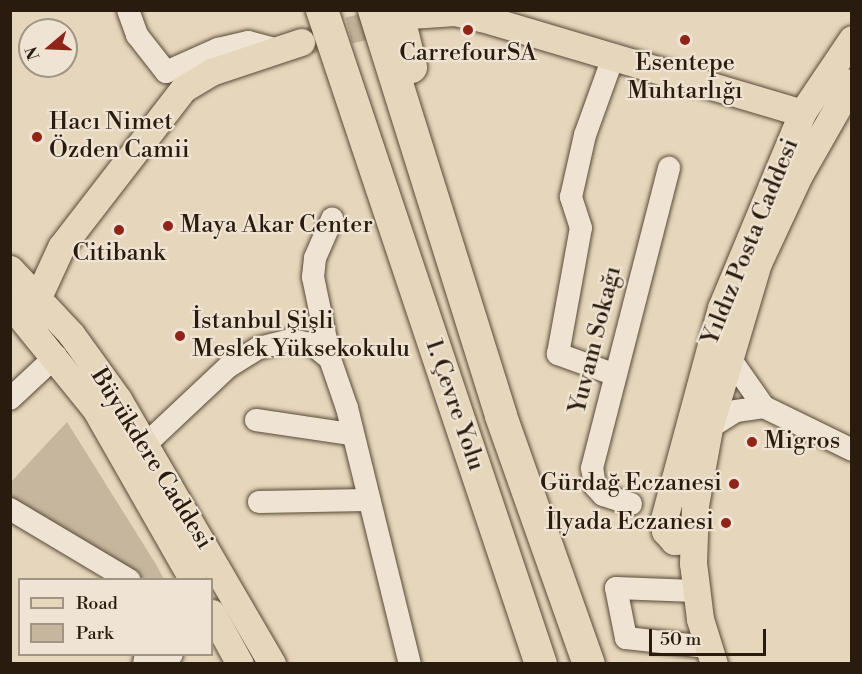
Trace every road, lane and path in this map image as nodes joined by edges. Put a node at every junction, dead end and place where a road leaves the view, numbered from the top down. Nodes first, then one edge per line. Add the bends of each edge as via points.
1 (128, 10) edge
2 (306, 10) edge
3 (322, 10) edge
4 (374, 10) edge
5 (404, 13) edge
6 (852, 39) edge
7 (288, 45) joint
8 (614, 55) junction
9 (850, 87) edge
10 (353, 108) junction
11 (802, 113) junction
12 (669, 168) dead end
13 (799, 175) junction
14 (332, 219) dead end
15 (61, 247) junction
16 (451, 261) junction
17 (10, 262) edge
18 (10, 269) edge
19 (38, 297) junction
20 (10, 304) edge
21 (34, 330) junction
22 (56, 356) junction
23 (729, 357) junction
24 (330, 359) junction
25 (613, 374) junction
26 (10, 399) edge
27 (764, 407) junction
28 (256, 420) dead end
29 (709, 428) junction
30 (351, 434) junction
31 (146, 444) junction
32 (852, 450) edge
33 (367, 500) junction
34 (259, 502) dead end
35 (631, 504) dead end
36 (10, 509) edge
37 (693, 540) junction
38 (127, 578) edge
39 (192, 578) edge
40 (695, 591) junction
41 (571, 612) junction
42 (213, 616) edge
43 (711, 655) edge
44 (240, 663) edge
45 (272, 663) edge
46 (410, 663) edge
47 (542, 663) edge
48 (589, 663) edge
49 (596, 663) edge

1 - 7 street via 137,35 166,72 218,49 248,42
2 - 10 highway via 329,69
3 - 10 highway, 1. Çevre Yolu
4 - 16 highway, 1. Çevre Yolu
5 - 8 main road via 455,12
5 - 16 highway via 445,193
6 - 11 main road, Yıldız Posta Caddesi
7 - 15 main road via 211,72 183,89
8 - 11 main road
8 - 25 street via 587,126 571,197 581,228 558,354
9 - 11 main road via 824,96
9 - 13 main road, Yıldız Posta Caddesi
10 - 47 highway, 1. Çevre Yolu
11 - 13 main road via 808,137
11 - 37 main road, Yıldız Posta Caddesi via 733,273 701,372 664,519 665,531 674,541
12 - 25 street, Yuvam Sokağı
13 - 23 main road, Yıldız Posta Caddesi via 758,263
14 - 24 street via 315,258 313,277
15 - 17 main road via 36,261
15 - 19 main road
16 - 41 highway, 1. Çevre Yolu
18 - 19 main road, Büyükdere Caddesi
19 - 21 main road
19 - 31 main road, Büyükdere Caddesi via 94,366
20 - 21 main road, Büyükdere Caddesi
21 - 22 main road, Büyükdere Caddesi
22 - 26 street
22 - 39 main road, Büyükdere Caddesi via 106,426
23 - 27 street
23 - 29 main road, Yıldız Posta Caddesi
24 - 30 street
24 - 31 street via 313,345 292,340 259,348 228,367
25 - 35 street, Yuvam Sokağı via 592,468 595,486 603,495
27 - 29 street via 736,411
27 - 32 street
28 - 30 street
29 - 37 main road, Yıldız Posta Caddesi
30 - 33 street
31 - 45 main road, Büyükdere Caddesi
33 - 34 street
33 - 46 street
36 - 38 street
37 - 40 main road, Yıldız Posta Caddesi
40 - 43 main road, Yıldız Posta Caddesi
40 - 43 street via 616,588 626,638
41 - 48 highway, 1. Çevre Yolu
41 - 49 highway
42 - 44 main road

